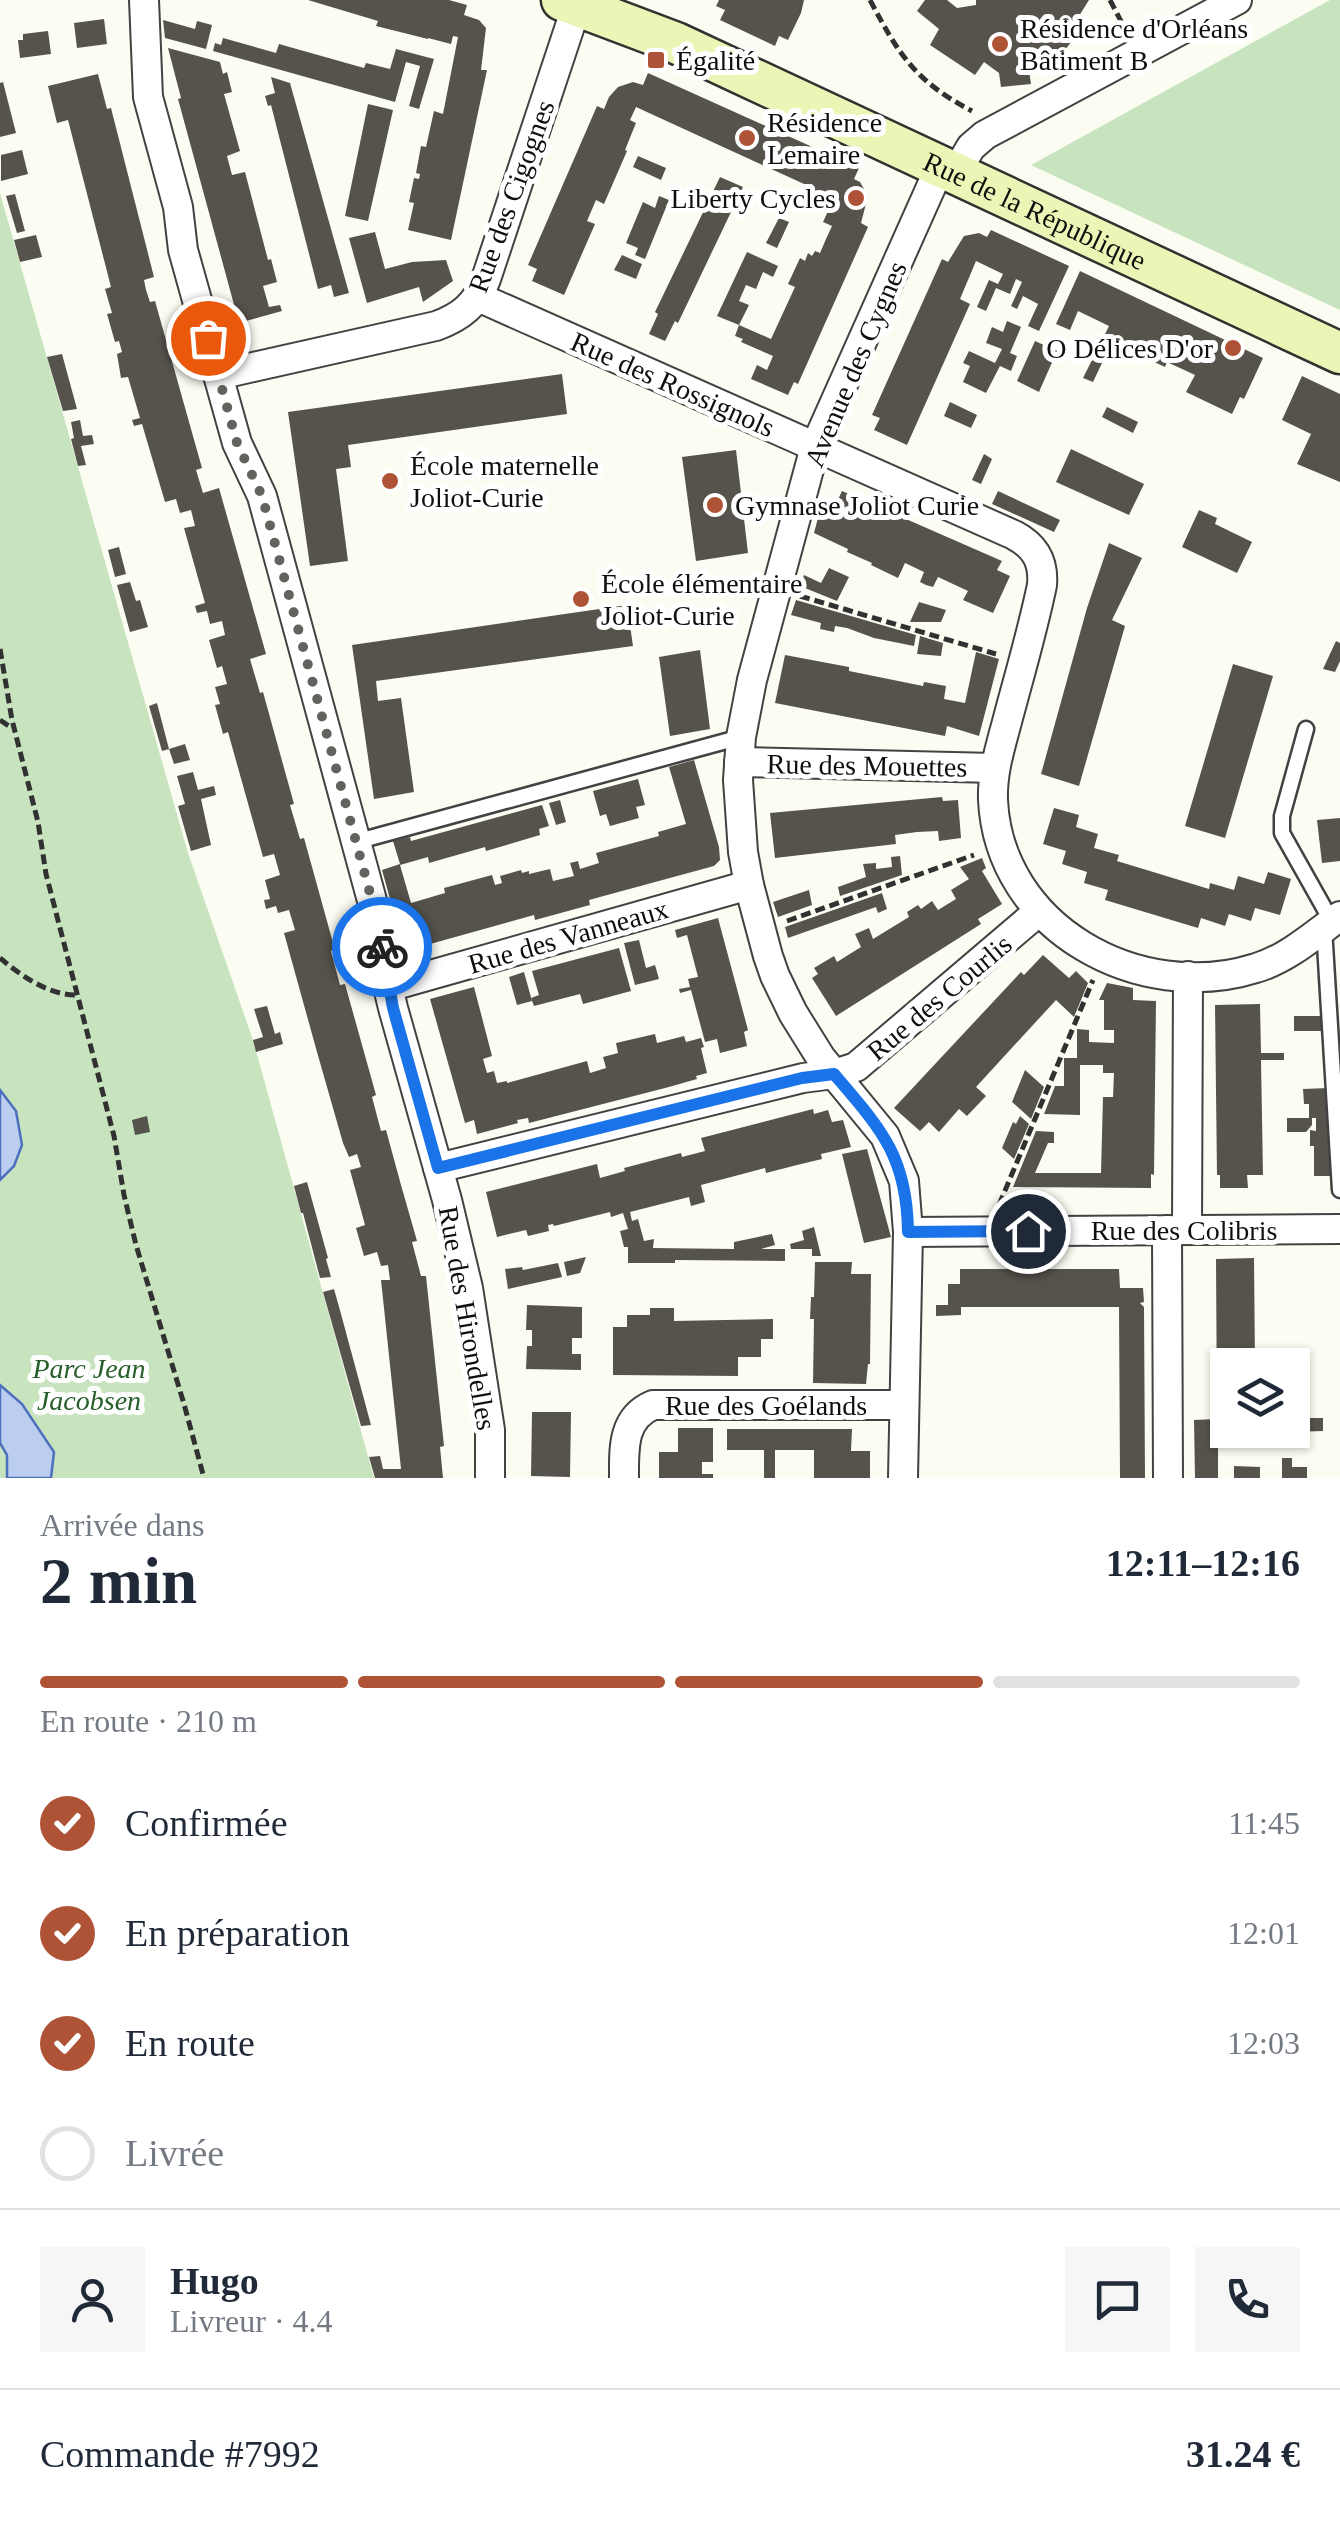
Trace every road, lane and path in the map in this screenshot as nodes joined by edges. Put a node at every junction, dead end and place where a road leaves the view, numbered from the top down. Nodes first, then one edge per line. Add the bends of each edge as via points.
1 (144, 0) edge
2 (870, 0) edge
3 (1237, 0) edge
4 (570, 2) edge
5 (638, 13) edge
6 (1002, 126) junction
7 (948, 170) junction
8 (478, 297) junction
9 (1340, 353) edge
10 (218, 376) junction
11 (815, 447) junction
12 (776, 589) junction
13 (0, 650) edge
14 (1023, 662) junction
15 (0, 720) edge
16 (1306, 728) dead end
17 (14, 730) junction
18 (740, 749) junction
19 (995, 768) junction
20 (355, 842) junction
21 (1001, 845) junction
22 (749, 886) junction
23 (1038, 912) junction
24 (1332, 922) edge
25 (760, 931) junction
26 (1104, 957) junction
27 (0, 958) edge
28 (1188, 976) junction
29 (388, 988) junction
30 (76, 995) junction
31 (834, 1074) junction
32 (438, 1168) junction
33 (1340, 1190) edge
34 (1340, 1229) edge
35 (1177, 1230) junction
36 (988, 1231) junction
37 (908, 1232) junction
38 (904, 1405) junction
39 (204, 1478) edge
40 (490, 1478) edge
41 (624, 1478) edge
42 (903, 1478) edge
43 (1168, 1478) edge

1 - 10 street, Rue des Hirondelles via 148,97
2 - 6 path via 915,72
3 - 6 street, Avenue des Cygnes
4 - 5 street, Rue de la République
4 - 8 street, Rue des Cigognes
5 - 7 street, Rue de la République via 688,49
6 - 7 street, Avenue des Cygnes
7 - 9 street, Rue de la République
7 - 11 street, Avenue des Cygnes
8 - 10 street, Rue des Cigognes via 436,326
8 - 11 street, Rue des Rossignols
10 - 20 street, Rue des Hirondelles via 237,443 262,496
11 - 12 street, Avenue des Cygnes
11 - 14 street, Rue des Rossignols via 1031,546 1042,584
12 - 14 path
12 - 18 street, Avenue des Cygnes
13 - 17 path
14 - 19 street, Rue des Rossignols
15 - 17 path
16 - 24 lane via 1282,833
17 - 30 path
18 - 19 street, Rue des Mouettes
18 - 20 lane
18 - 22 street, Avenue des Cygnes
19 - 21 street, Rue des Rossignols
20 - 29 street, Rue des Hirondelles
21 - 23 street, Rue des Rossignols
21 - 25 path
22 - 25 street, Avenue des Cygnes
22 - 29 street, Rue des Vanneaux
23 - 26 street, Rue des Rossignols
23 - 31 street, Rue des Courlis via 856,1068
24 - 28 street, Rue des Rossignols via 1268,964
24 - 33 lane
25 - 31 street, Avenue des Cygnes via 793,1013
26 - 28 street, Rue des Rossignols
26 - 36 path
27 - 30 path via 36,983
28 - 35 street
29 - 32 street, Rue des Hirondelles
30 - 39 path via 136,1245
31 - 32 street, Rue des Courlis
31 - 37 street, Avenue des Cygnes via 891,1146 904,1181
32 - 40 street, Rue des Hirondelles via 473,1312
34 - 35 street, Rue des Colibris
35 - 36 street, Rue des Colibris
35 - 43 street
36 - 37 street, Rue des Colibris
37 - 38 street, Avenue des Cygnes
38 - 41 street, Rue des Goélands via 654,1406 629,1428
38 - 42 street, Avenue des Cygnes

